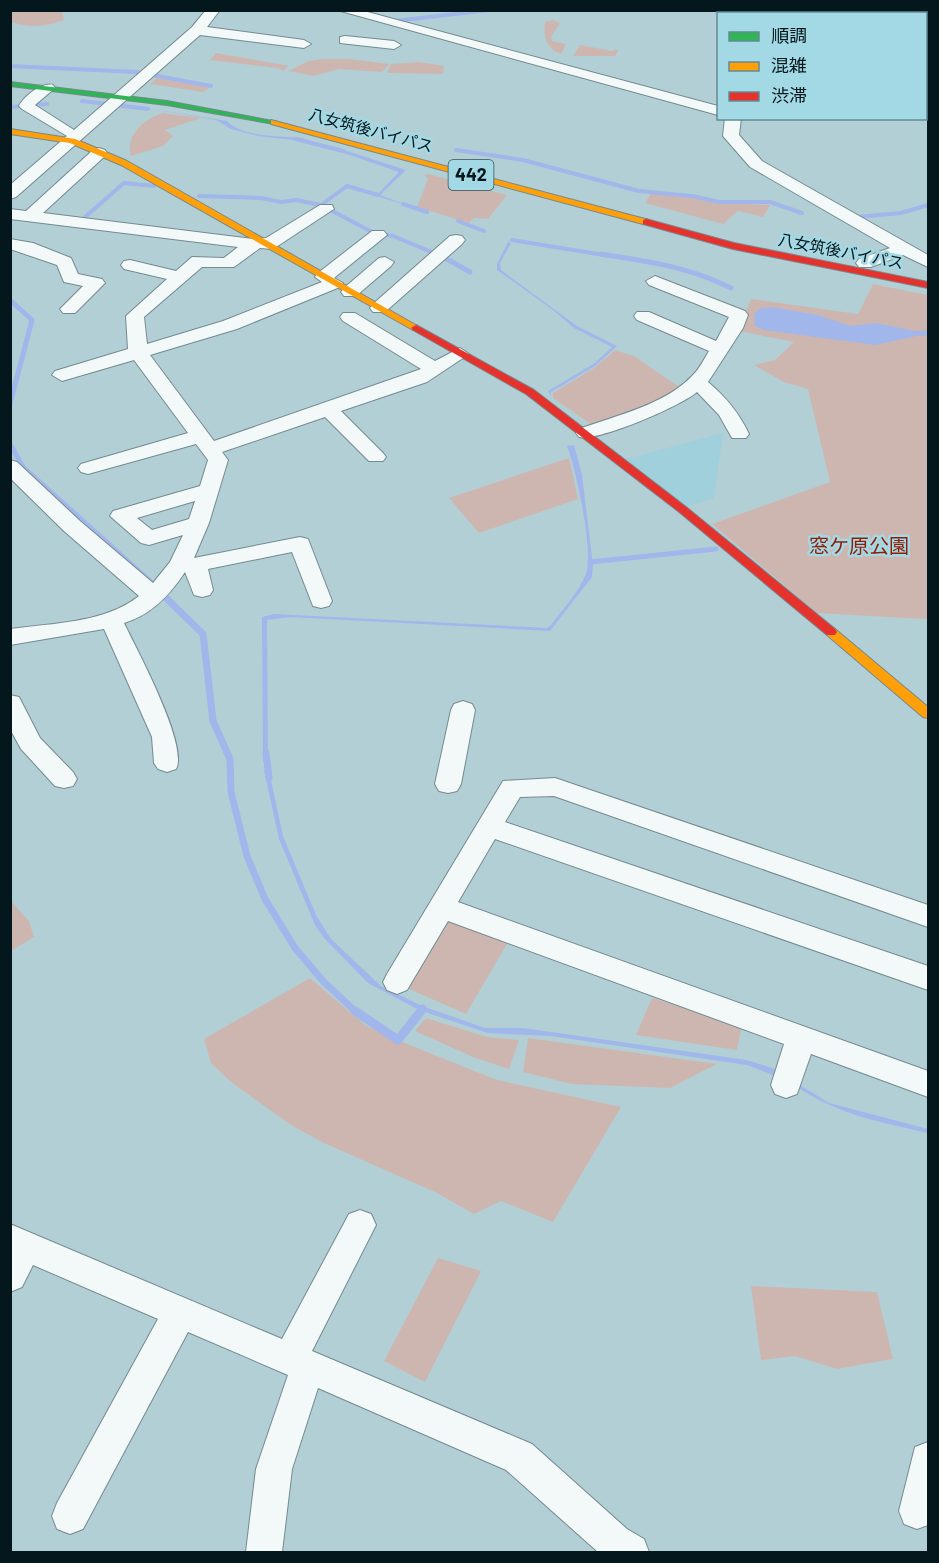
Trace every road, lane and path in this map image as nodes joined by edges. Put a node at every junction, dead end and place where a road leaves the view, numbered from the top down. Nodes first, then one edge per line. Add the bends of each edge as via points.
1 (214, 10) edge
2 (343, 10) edge
3 (374, 19) junction
4 (198, 30) junction
5 (304, 44) dead end
6 (394, 45) dead end
7 (10, 77) edge
8 (10, 84) edge
9 (48, 88) junction
10 (126, 93) junction
11 (29, 108) junction
12 (717, 111) edge
13 (10, 115) edge
14 (733, 120) edge
15 (10, 131) edge
16 (70, 136) junction
17 (99, 153) junction
18 (10, 195) edge
19 (326, 209) dead end
20 (10, 214) edge
21 (30, 216) junction
22 (378, 235) dead end
23 (456, 240) dead end
24 (10, 244) edge
25 (261, 244) junction
26 (905, 248) junction
27 (385, 262) dead end
28 (928, 262) edge
29 (865, 263) junction
30 (130, 265) dead end
31 (928, 274) edge
32 (180, 277) junction
33 (655, 281) dead end
34 (336, 284) junction
35 (928, 285) edge
36 (380, 308) junction
37 (69, 309) dead end
38 (643, 316) dead end
39 (350, 317) dead end
40 (720, 349) junction
41 (138, 352) junction
42 (460, 354) junction
43 (434, 369) junction
44 (62, 375) dead end
45 (696, 382) junction
46 (328, 409) junction
47 (586, 433) junction
48 (739, 434) dead end
49 (205, 443) junction
50 (376, 457) dead end
51 (10, 466) edge
52 (88, 468) dead end
53 (209, 490) junction
54 (198, 522) junction
55 (188, 564) junction
56 (202, 590) dead end
57 (152, 595) junction
58 (321, 602) dead end
59 (111, 619) junction
60 (10, 637) edge
61 (10, 703) edge
62 (463, 710) dead end
63 (928, 714) edge
64 (167, 763) dead end
65 (64, 779) dead end
66 (448, 784) dead end
67 (489, 827) junction
68 (441, 907) junction
69 (928, 916) edge
70 (928, 978) edge
71 (397, 982) dead end
72 (801, 1037) junction
73 (928, 1084) edge
74 (786, 1085) dead end
75 (360, 1225) dead end
76 (18, 1242) edge
77 (10, 1276) edge
78 (180, 1312) junction
79 (299, 1363) junction
80 (928, 1460) edge
81 (916, 1511) dead end
82 (70, 1516) dead end
83 (264, 1552) edge
84 (631, 1552) edge

1 - 4 street
2 - 3 street
3 - 6 street via 341,42
3 - 12 street
4 - 5 street
4 - 10 street
7 - 10 main road, 八女筑後バイパス / 442
8 - 9 main road, 八女筑後バイパス / 442
9 - 10 main road, 八女筑後バイパス / 442
9 - 11 street via 27,104
10 - 16 street
10 - 29 main road, 八女筑後バイパス / 442 via 227,104 288,116 692,224
10 - 35 main road, 八女筑後バイパス / 442 via 323,133 733,246
11 - 13 street
11 - 16 street
14 - 26 street via 731,136 756,164
15 - 16 main road
16 - 17 main road
16 - 18 street
17 - 21 street
17 - 25 main road via 124,163
19 - 25 street
20 - 21 street
21 - 25 street
22 - 34 street
23 - 36 street
24 - 37 street via 66,262 70,278 96,283
25 - 32 street via 228,263 198,261
25 - 34 main road
26 - 28 street
26 - 29 street
27 - 34 street
29 - 31 main road, 八女筑後バイパス / 442
30 - 32 street
32 - 41 street via 135,316
33 - 40 street via 739,315
34 - 36 main road
34 - 41 street via 230,325
36 - 42 main road
38 - 40 street
39 - 43 street
40 - 45 street
41 - 44 street
41 - 49 street
42 - 43 street
42 - 47 main road via 530,392
43 - 46 street via 420,378
45 - 47 street via 658,407
45 - 48 street via 719,400
46 - 49 street
46 - 50 street
47 - 63 main road via 774,583
49 - 52 street
49 - 53 street via 218,460
51 - 57 street
53 - 54 street
53 - 54 street via 121,516 149,538
54 - 55 street
55 - 56 street
55 - 57 street
55 - 58 street via 300,544
57 - 59 street via 135,610
59 - 60 street
59 - 64 street via 164,737
61 - 65 street via 30,743
62 - 66 street
67 - 68 street
67 - 69 street via 512,788 555,787
67 - 70 street
68 - 71 street
68 - 72 street
72 - 73 street
72 - 74 street
75 - 79 street
76 - 77 street
76 - 78 street
78 - 79 street
78 - 82 street
79 - 83 street via 274,1469
79 - 84 street via 519,1457 614,1542
80 - 81 street

